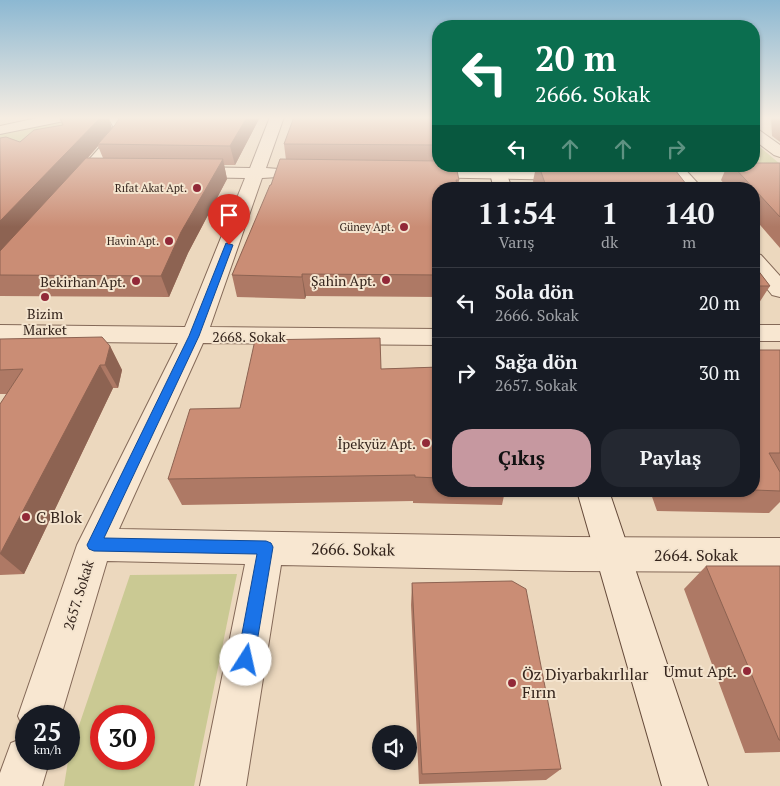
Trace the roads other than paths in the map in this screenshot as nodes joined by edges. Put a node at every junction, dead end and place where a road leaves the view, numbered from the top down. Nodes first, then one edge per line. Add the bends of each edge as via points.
1 (102, 154) edge
2 (264, 154) edge
3 (90, 170) junction
4 (109, 170) edge
5 (168, 171) edge
6 (678, 172) edge
7 (257, 173) junction
8 (286, 173) edge
9 (401, 173) edge
10 (593, 175) edge
11 (499, 176) edge
12 (688, 182) edge
13 (64, 199) edge
14 (760, 266) edge
15 (780, 290) edge
16 (780, 332) edge
17 (0, 333) edge
18 (760, 333) edge
19 (194, 336) junction
20 (432, 337) edge
21 (595, 497) edge
22 (94, 545) junction
23 (266, 547) junction
24 (613, 555) junction
25 (780, 555) edge
26 (43, 705) edge
27 (24, 770) edge
28 (19, 786) edge
29 (223, 786) edge
30 (685, 786) edge

1 - 3 street
2 - 7 street, 2657. Sokak
3 - 4 street
3 - 13 street
5 - 7 street
6 - 12 street
7 - 8 street
7 - 19 street, 2657. Sokak
9 - 11 street
10 - 11 street
14 - 15 street
16 - 18 street
17 - 19 street, 2668. Sokak
19 - 20 street, 2668. Sokak
19 - 22 street, 2657. Sokak
21 - 24 street
22 - 23 street, 2666. Sokak
22 - 26 street, 2657. Sokak
23 - 24 street, 2666. Sokak
23 - 29 street
24 - 25 street, 2664. Sokak
24 - 30 street
27 - 28 street

